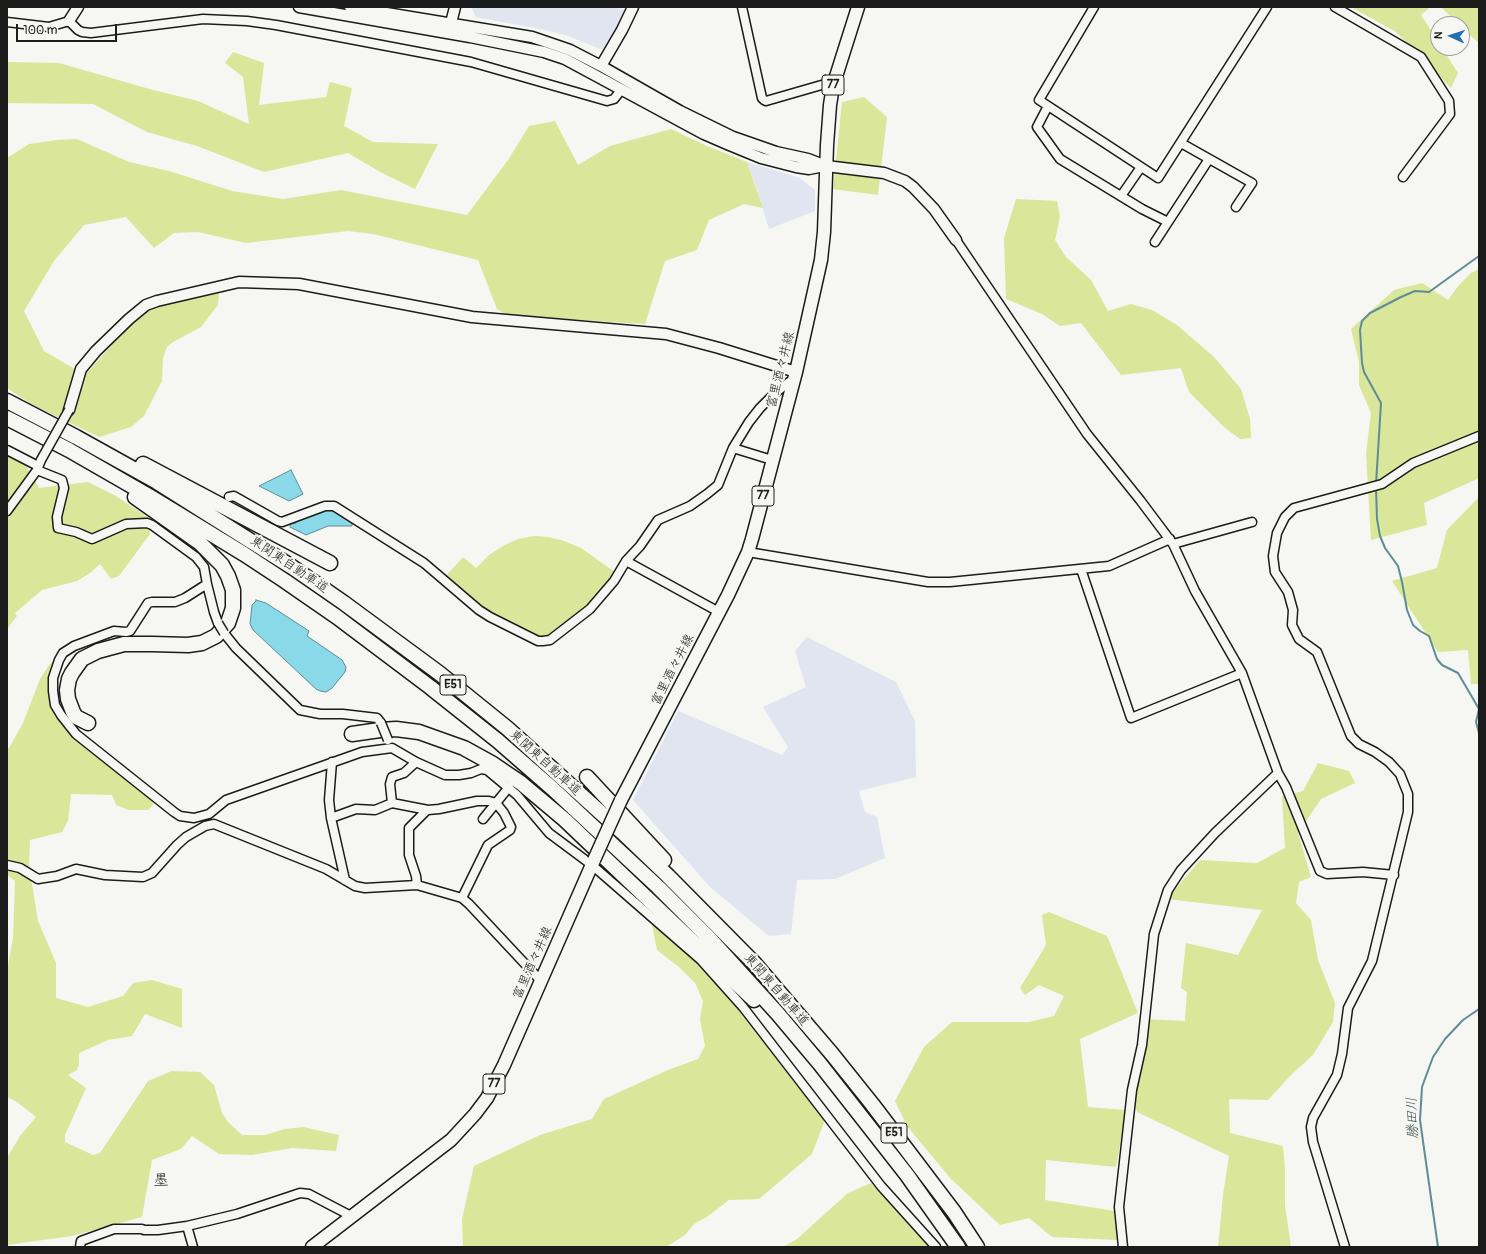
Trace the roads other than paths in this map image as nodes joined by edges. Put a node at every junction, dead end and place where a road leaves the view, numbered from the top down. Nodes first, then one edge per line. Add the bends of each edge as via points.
1 (78, 7) edge
2 (299, 7) edge
3 (350, 7) edge
4 (455, 7) edge
5 (633, 7) edge
6 (742, 7) edge
7 (858, 7) edge
8 (1094, 7) edge
9 (1267, 7) edge
10 (1335, 7) edge
11 (69, 21) junction
12 (7, 22) edge
13 (451, 24) junction
14 (440, 32) junction
15 (470, 37) junction
16 (601, 66) junction
17 (833, 86) junction
18 (621, 90) junction
19 (1048, 106) junction
20 (1181, 143) junction
21 (1209, 159) junction
22 (826, 166) junction
23 (1141, 167) junction
24 (1403, 177) dead end
25 (1121, 196) junction
26 (1236, 207) dead end
27 (1168, 222) junction
28 (956, 240) joint
29 (1155, 242) dead end
30 (795, 377) junction
31 (7, 401) edge
32 (69, 410) joint
33 (33, 414) junction
34 (7, 418) edge
35 (1479, 436) edge
36 (732, 448) junction
37 (7, 450) edge
38 (69, 450) junction
39 (772, 460) junction
40 (39, 465) junction
41 (229, 497) dead end
42 (7, 511) edge
43 (1252, 522) dead end
44 (1171, 542) junction
45 (748, 552) junction
46 (626, 561) junction
47 (330, 563) dead end
48 (1081, 570) junction
49 (207, 584) junction
50 (719, 612) junction
51 (1242, 673) junction
52 (88, 723) dead end
53 (352, 734) dead end
54 (392, 748) junction
55 (332, 762) junction
56 (416, 762) junction
57 (1278, 773) junction
58 (587, 777) dead end
59 (509, 787) junction
60 (392, 803) junction
61 (496, 803) junction
62 (427, 810) junction
63 (213, 811) junction
64 (331, 818) junction
65 (483, 819) dead end
66 (214, 824) junction
67 (593, 862) junction
68 (7, 865) edge
69 (1394, 876) junction
70 (344, 880) junction
71 (417, 885) junction
72 (462, 898) junction
73 (720, 928) junction
74 (541, 981) junction
75 (808, 1050) junction
76 (353, 1217) junction
77 (187, 1226) junction
78 (80, 1247) edge
79 (193, 1247) edge
80 (312, 1247) edge
81 (936, 1247) edge
82 (958, 1247) edge
83 (976, 1247) edge
84 (1123, 1247) edge
85 (1345, 1247) edge

1 - 11 street
2 - 14 street
3 - 13 street
4 - 13 street
5 - 16 street
6 - 17 street via 764,100 825,84
7 - 17 main road, 富里酒々井線 / 77
8 - 19 street via 1039,100
9 - 20 street
10 - 24 street via 1421,58 1449,101 1450,114
11 - 12 street via 49,27
11 - 18 street via 78,30 91,33 203,19 247,21 471,62 608,101 614,99
13 - 14 street
13 - 15 street via 457,31
13 - 16 street via 532,37 570,50
14 - 15 street
15 - 18 street via 544,52 565,59
16 - 22 street via 680,111 733,137
17 - 22 main road, 富里酒々井線 / 77
18 - 22 street via 704,134 761,158 809,169
19 - 23 street
19 - 25 street via 1037,127 1060,159
20 - 21 street
20 - 23 street via 1158,178
21 - 26 street via 1252,183
21 - 27 street
22 - 28 street via 884,173 906,181 934,210
22 - 30 main road, 富里酒々井線 / 77 via 821,260
23 - 25 street
25 - 27 street
27 - 29 street
28 - 44 street via 1087,434
30 - 32 street via 719,348 666,334 472,317 299,284 239,282 146,305 96,351 81,369
30 - 36 street via 760,408
30 - 39 main road, 富里酒々井線 / 77
31 - 33 highway, 東関東自動車道 / E51
32 - 40 street, bridge
33 - 47 highway via 128,456
33 - 73 highway, 東関東自動車道 / E51 via 156,482 252,541 344,603 439,673 507,728 622,832
34 - 38 highway, 東関東自動車道 / E51
35 - 69 street via 1413,463 1382,484 1294,508 1285,517 1277,533 1273,556 1275,572 1288,592 1293,610 1292,625 1300,639 1317,652 1351,736 1388,762 1400,774 1408,794 1408,812
36 - 39 street
36 - 46 street via 718,485 690,506 658,520
37 - 40 street
38 - 52 highway via 200,543 222,565 233,590 234,600 228,623 216,636 202,643 188,646 124,644 98,651 82,659 69,679 67,690 70,706 76,717
38 - 75 highway, 東関東自動車道 / E51 via 193,522 285,581 424,682 498,741 613,844 679,908 710,939
39 - 45 main road, 富里酒々井線 / 77
40 - 42 street
40 - 49 street via 62,480 64,488 57,516 58,528 92,539 126,524 147,523 196,557 204,567
41 - 46 street via 234,496 282,522 325,506 334,506 424,563 479,610 538,641 550,640 590,609 614,581
43 - 44 street
44 - 48 street via 1109,566
44 - 51 street
45 - 48 street via 928,582
45 - 50 main road, 富里酒々井線 / 77
46 - 50 street
48 - 51 street via 1131,718
49 - 54 street, bridge via 214,612 224,633 300,710 377,718
49 - 63 street via 175,602 148,603 126,632 114,631 74,646 58,660 53,691 55,705 76,734 152,796 180,816 199,818
50 - 67 main road, 富里酒々井線 / 77, bridge via 621,800
51 - 57 street
53 - 75 highway via 396,729 433,736 464,748 521,783 565,820
54 - 55 street via 362,752
54 - 56 street
55 - 63 street via 226,800
55 - 64 street via 329,800
56 - 59 street via 445,775 459,776 481,769 487,770
56 - 60 street via 404,773 392,777
57 - 69 street via 1320,871 1327,874 1364,872
57 - 84 street via 1215,833 1181,870 1168,890 1154,934 1142,1045 1132,1090 1119,1207
58 - 73 highway via 685,882
59 - 61 street
59 - 67 street via 550,833
60 - 62 street
60 - 64 street via 375,810 356,809
61 - 62 street via 477,802
61 - 65 street
61 - 72 street via 511,826 510,830 488,845
62 - 71 street via 409,828 409,855
63 - 66 street
64 - 70 street
66 - 68 street via 186,837 152,873 143,877 105,875 76,869 38,879 20,868
66 - 70 street via 326,869
67 - 74 main road, 富里酒々井線 / 77
67 - 81 street via 700,960 743,1007 881,1186
69 - 85 street via 1372,961 1348,1008 1337,1076 1311,1127 1313,1142
70 - 71 street via 365,888
71 - 72 street
72 - 74 street
73 - 83 highway, 東関東自動車道 / E51 via 755,964 832,1054 954,1212
74 - 76 main road, 富里酒々井線 / 77 via 504,1065 487,1098 475,1114 451,1140
75 - 82 highway, 東関東自動車道 / E51 via 907,1175
76 - 77 street via 309,1194 300,1194 237,1214
76 - 80 main road, 富里酒々井線 / 77
77 - 78 street via 158,1230 114,1229 81,1241
77 - 79 street

